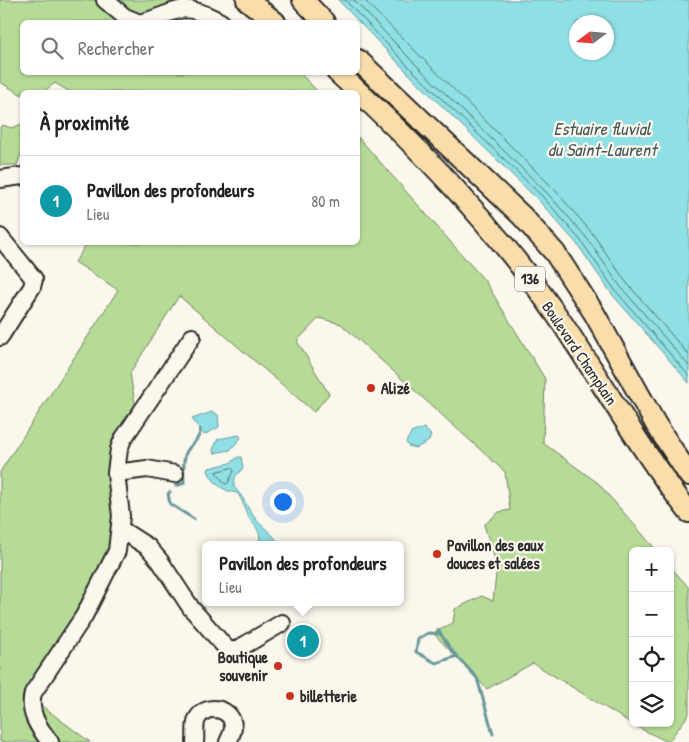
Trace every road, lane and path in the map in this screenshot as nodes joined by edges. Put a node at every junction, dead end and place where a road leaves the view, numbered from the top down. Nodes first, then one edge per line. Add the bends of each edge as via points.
1 (105, 0) edge
2 (247, 0) edge
3 (303, 0) edge
4 (132, 20) edge
5 (147, 20) edge
6 (219, 20) edge
7 (272, 20) edge
8 (322, 20) edge
9 (360, 62) edge
10 (340, 75) edge
11 (357, 90) edge
12 (360, 93) edge
13 (20, 176) edge
14 (0, 179) edge
15 (0, 237) edge
16 (0, 337) edge
17 (192, 337) dead end
18 (116, 473) junction
19 (175, 474) dead end
20 (689, 475) edge
21 (689, 512) edge
22 (120, 529) junction
23 (282, 623) dead end
24 (50, 742) edge
25 (195, 742) edge
26 (228, 742) edge

1 - 4 street
2 - 7 main road
3 - 8 main road
5 - 6 street via 177,5 198,5
9 - 20 main road, Boulevard Champlain / 136 via 522,216 555,253
10 - 11 main road, Boulevard Champlain / 136
12 - 21 main road, Boulevard Champlain / 136 via 441,172 527,274
13 - 14 street
15 - 16 street via 34,279
17 - 18 street via 123,439
18 - 19 street via 147,469
18 - 22 street
22 - 23 street via 148,548 160,561 191,608 227,649 238,649
22 - 24 street via 117,551 84,616 33,693 30,705 41,731
25 - 26 street via 196,720 207,709 214,708 227,713 230,718 233,728

